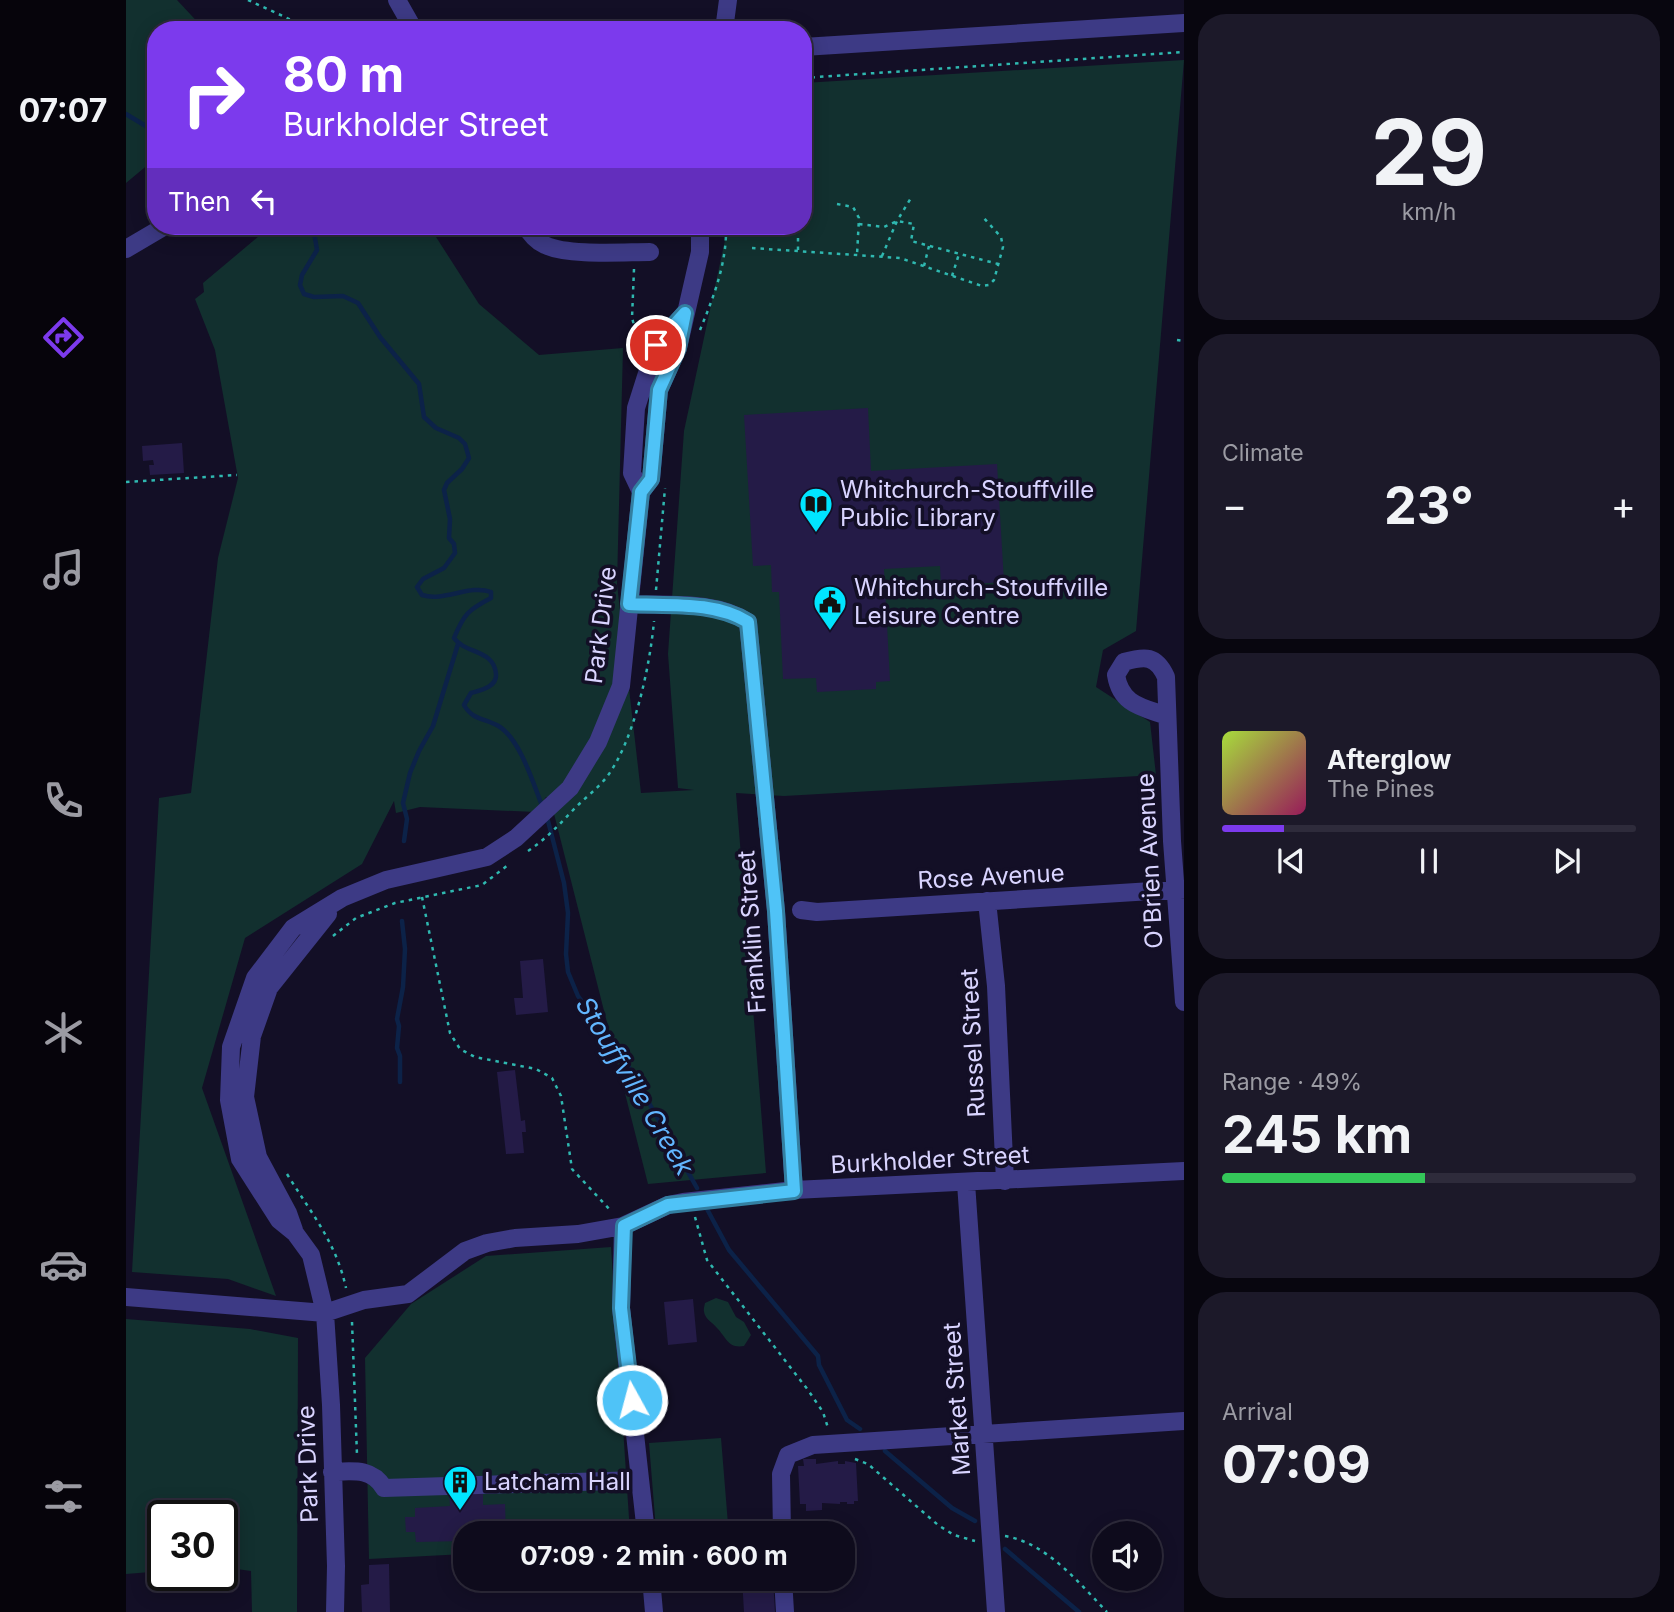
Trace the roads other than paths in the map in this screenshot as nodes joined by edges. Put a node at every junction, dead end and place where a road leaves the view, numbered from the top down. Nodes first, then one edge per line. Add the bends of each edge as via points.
1 (397, 0) edge
2 (728, 0) edge
3 (409, 21) edge
4 (725, 21) edge
5 (1184, 23) edge
6 (812, 46) edge
7 (150, 235) edge
8 (532, 235) edge
9 (700, 235) edge
10 (126, 249) edge
11 (643, 252) road end
12 (685, 313) junction
13 (641, 492) junction
14 (629, 604) junction
15 (1167, 716) dead end
16 (1180, 890) edge
17 (987, 901) junction
18 (801, 910) dead end
19 (1184, 1002) edge
20 (1184, 1171) edge
21 (1005, 1181) junction
22 (966, 1183) junction
23 (794, 1191) junction
24 (624, 1226) junction
25 (126, 1297) edge
26 (325, 1314) junction
27 (1184, 1421) edge
28 (984, 1433) junction
29 (332, 1472) junction
30 (640, 1480) junction
31 (645, 1521) edge
32 (782, 1521) edge
33 (652, 1591) edge
34 (784, 1591) edge
35 (335, 1612) edge
36 (654, 1612) edge
37 (785, 1612) edge
38 (996, 1612) edge

1 - 3 street
2 - 4 street
5 - 6 street
7 - 10 street
8 - 11 street via 562,250
9 - 12 street, Park Drive
12 - 13 street, Park Drive via 678,348 659,390 651,479
12 - 13 street, Park Drive via 656,345 636,408 632,473
13 - 14 street, Park Drive
14 - 23 street, Franklin Street via 718,608 748,622 776,911
14 - 26 street, Park Drive via 621,686 598,742 570,788 519,847 386,880 342,898 293,928 255,978 231,1047 229,1100 240,1159 279,1220 311,1255
15 - 16 street, O'Brien Avenue
16 - 17 street, Rose Avenue
16 - 19 street, O'Brien Avenue
17 - 18 street, Rose Avenue
17 - 21 street, Russel Street via 996,986
20 - 21 street, Burkholder Street
21 - 22 street, Burkholder Street
22 - 23 street, Burkholder Street
22 - 28 street, Market Street
23 - 24 street, Burkholder Street via 676,1204
24 - 26 street, Burkholder Street via 487,1243 465,1251 408,1294 365,1300
24 - 30 street via 621,1308
25 - 26 street
26 - 29 street, Park Drive
27 - 28 street
28 - 32 street via 816,1444 788,1455 781,1474
28 - 38 street, Market Street
29 - 30 street via 374,1476 384,1488
29 - 35 street, Park Drive
30 - 31 street
33 - 36 street
34 - 37 street

